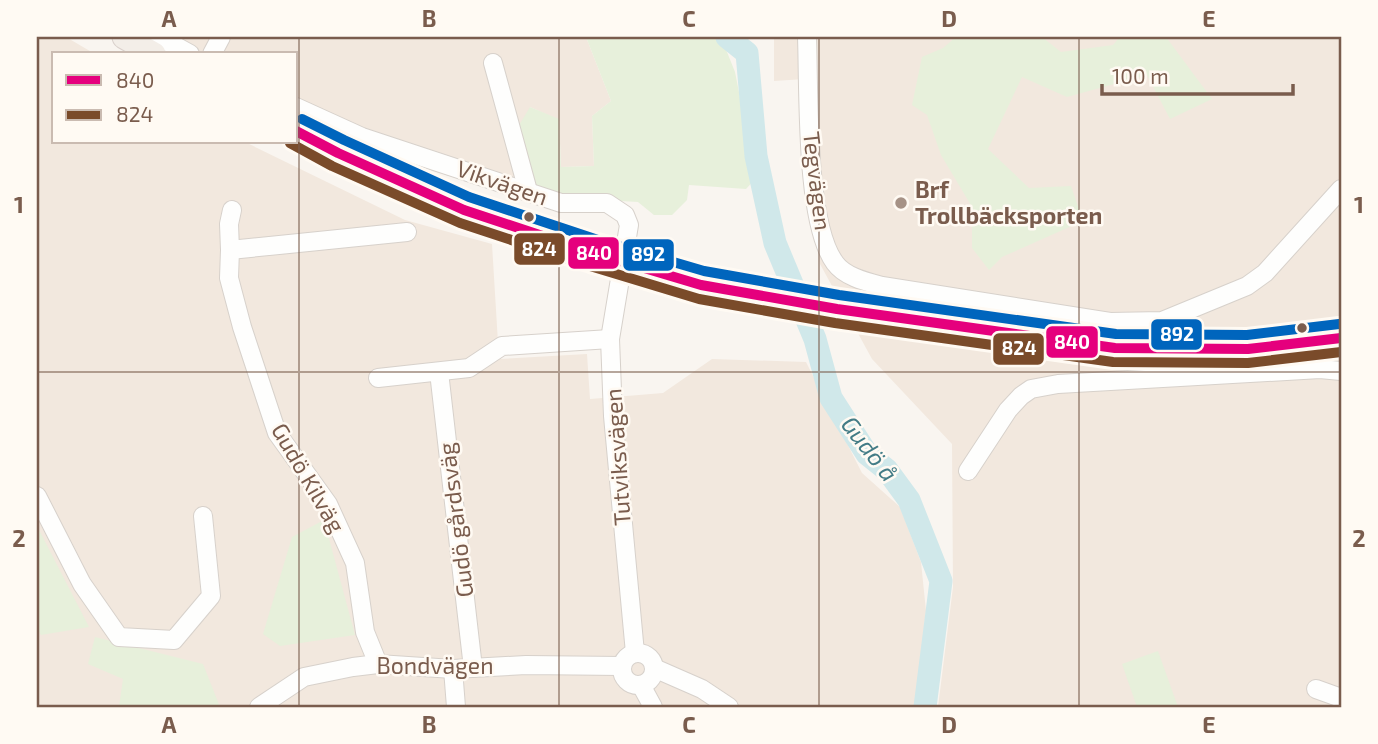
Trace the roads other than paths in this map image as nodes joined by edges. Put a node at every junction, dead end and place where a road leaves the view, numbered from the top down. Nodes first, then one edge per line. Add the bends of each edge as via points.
1 (124, 37) edge
2 (159, 37) edge
3 (807, 37) edge
4 (150, 52) edge
5 (186, 52) edge
6 (493, 63) dead end
7 (298, 108) edge
8 (298, 132) edge
9 (1341, 189) edge
10 (528, 191) junction
11 (232, 210) dead end
12 (407, 232) dead end
13 (230, 250) junction
14 (624, 256) junction
15 (823, 303) junction
16 (1341, 323) edge
17 (1341, 338) edge
18 (610, 339) junction
19 (439, 372) junction
20 (1341, 372) edge
21 (377, 378) dead end
22 (968, 471) dead end
23 (37, 496) edge
24 (203, 516) dead end
25 (628, 660) junction
26 (378, 664) junction
27 (473, 668) junction
28 (654, 668) junction
29 (453, 669) junction
30 (642, 685) junction
31 (1316, 689) dead end
32 (1341, 698) edge
33 (259, 707) edge
34 (456, 707) edge
35 (653, 707) edge
36 (729, 707) edge

1 - 4 main road
2 - 5 street
3 - 9 street, Tegvägen via 809,130 822,236 835,265 882,286 1110,321 1162,321 1247,286 1265,273
6 - 10 street
7 - 10 street, Vikvägen via 362,137
8 - 14 main road via 338,153
10 - 14 street, Vikvägen via 561,203 607,203 625,215 629,225
11 - 13 street, Gudö Kilväg
12 - 13 street
13 - 26 street, Gudö Kilväg via 229,278 278,433 328,504 355,562 365,632
14 - 15 main road
14 - 18 street, Tutviksvägen
15 - 16 main road via 1123,336 1247,340
15 - 17 main road via 1115,348 1248,349
18 - 19 street via 502,346 470,369
18 - 25 street, Tutviksvägen
19 - 21 street
19 - 27 street, Gudö gårdsväg
20 - 22 street via 1320,369 1031,389 1010,407
23 - 24 street via 82,584 119,636 174,640 211,596
25 - 27 street, Bondvägen
25 - 28 street via 647,656
25 - 30 street via 625,679
26 - 29 street, Bondvägen
26 - 33 street, Bondvägen via 304,677
27 - 29 street, Bondvägen
28 - 30 street via 652,678
28 - 36 street via 702,689
29 - 34 street
30 - 35 street
31 - 32 street

